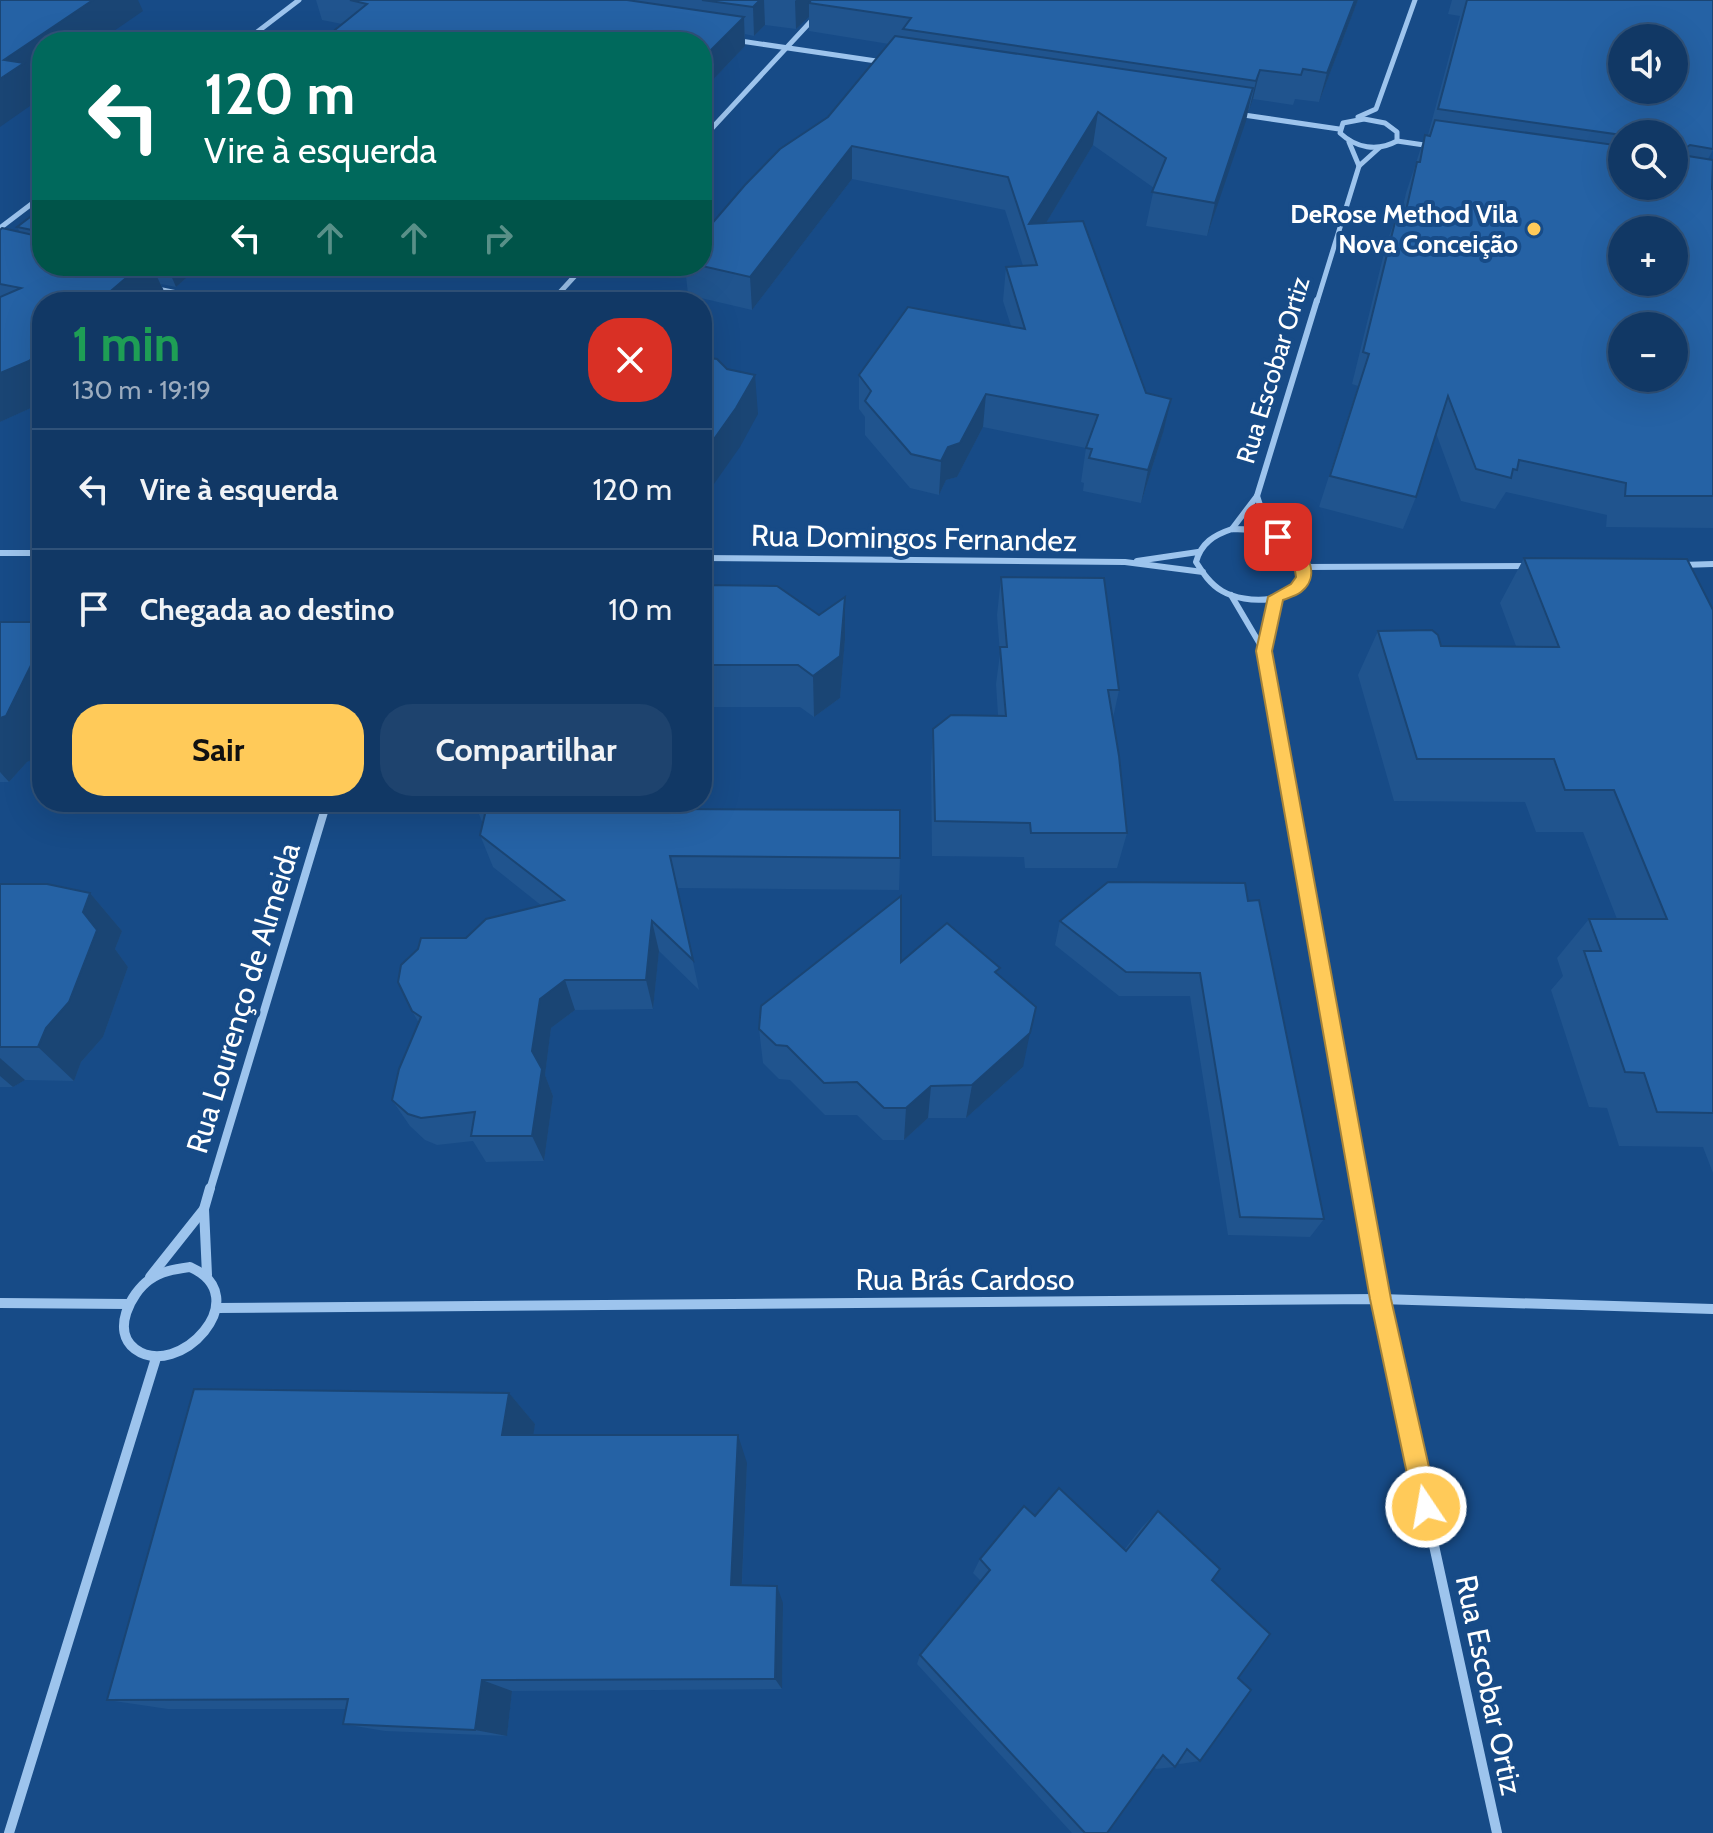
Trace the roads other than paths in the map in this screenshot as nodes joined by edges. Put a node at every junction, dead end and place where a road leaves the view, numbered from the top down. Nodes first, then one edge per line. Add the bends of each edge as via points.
1 (299, 0) edge
2 (1415, 0) edge
3 (822, 10) edge
4 (257, 32) edge
5 (725, 38) edge
6 (787, 48) junction
7 (897, 64) edge
8 (1376, 109) junction
9 (1229, 113) edge
10 (1353, 120) junction
11 (1385, 123) junction
12 (712, 128) edge
13 (1339, 129) junction
14 (1397, 141) junction
15 (1348, 142) junction
16 (1442, 147) edge
17 (1379, 148) junction
18 (1359, 166) junction
19 (32, 204) edge
20 (0, 228) edge
21 (575, 276) edge
22 (147, 287) dead end
23 (171, 292) edge
24 (560, 292) edge
25 (1257, 496) junction
26 (1232, 529) junction
27 (1269, 532) junction
28 (1198, 552) junction
29 (0, 553) edge
30 (32, 553) edge
31 (712, 558) edge
32 (1125, 562) junction
33 (1713, 564) edge
34 (1666, 565) edge
35 (1540, 566) edge
36 (1304, 567) junction
37 (1203, 572) junction
38 (1231, 595) junction
39 (1276, 597) junction
40 (1264, 651) junction
41 (324, 812) edge
42 (204, 1209) junction
43 (207, 1275) junction
44 (147, 1281) junction
45 (1380, 1299) junction
46 (0, 1303) edge
47 (128, 1304) junction
48 (216, 1308) junction
49 (1713, 1309) edge
50 (156, 1358) junction
51 (9, 1833) edge
52 (1497, 1833) edge

1 - 4 street
2 - 8 street
3 - 6 street
5 - 6 street
6 - 7 street
6 - 12 street
8 - 10 street
8 - 11 street
9 - 13 street
10 - 11 street
10 - 13 street
11 - 14 street via 1397,132
13 - 15 street
14 - 16 street
14 - 17 street
15 - 17 street
15 - 18 street
17 - 18 street
18 - 25 street, Rua Escobar Ortiz
19 - 20 street
21 - 24 street
22 - 23 street
25 - 26 street, Rua Escobar Ortiz
25 - 27 street, Rua Escobar Ortiz
26 - 27 street
26 - 28 street via 1210,537
27 - 36 street via 1291,546
28 - 32 street, Rua Domingos Fernandez
28 - 37 street via 1196,562
29 - 30 street
31 - 32 street, Rua Domingos Fernandez
32 - 37 street, Rua Domingos Fernandez
33 - 34 street
35 - 36 street
36 - 39 street via 1297,588
37 - 38 street
38 - 39 street
38 - 40 street, Rua Escobar Ortiz
39 - 40 street, Rua Escobar Ortiz
40 - 45 street, Rua Escobar Ortiz
41 - 42 street, Rua Lourenço de Almeida
42 - 43 street, Rua Lourenço de Almeida
42 - 44 street, Rua Lourenço de Almeida
43 - 44 street via 190,1267
43 - 48 street via 216,1289
44 - 47 street
45 - 48 street, Rua Brás Cardoso
45 - 49 street, Rua Brás Cardoso
45 - 52 street, Rua Escobar Ortiz
46 - 47 street
47 - 50 street via 123,1329 134,1349
48 - 50 street via 205,1332 183,1351
50 - 51 street

